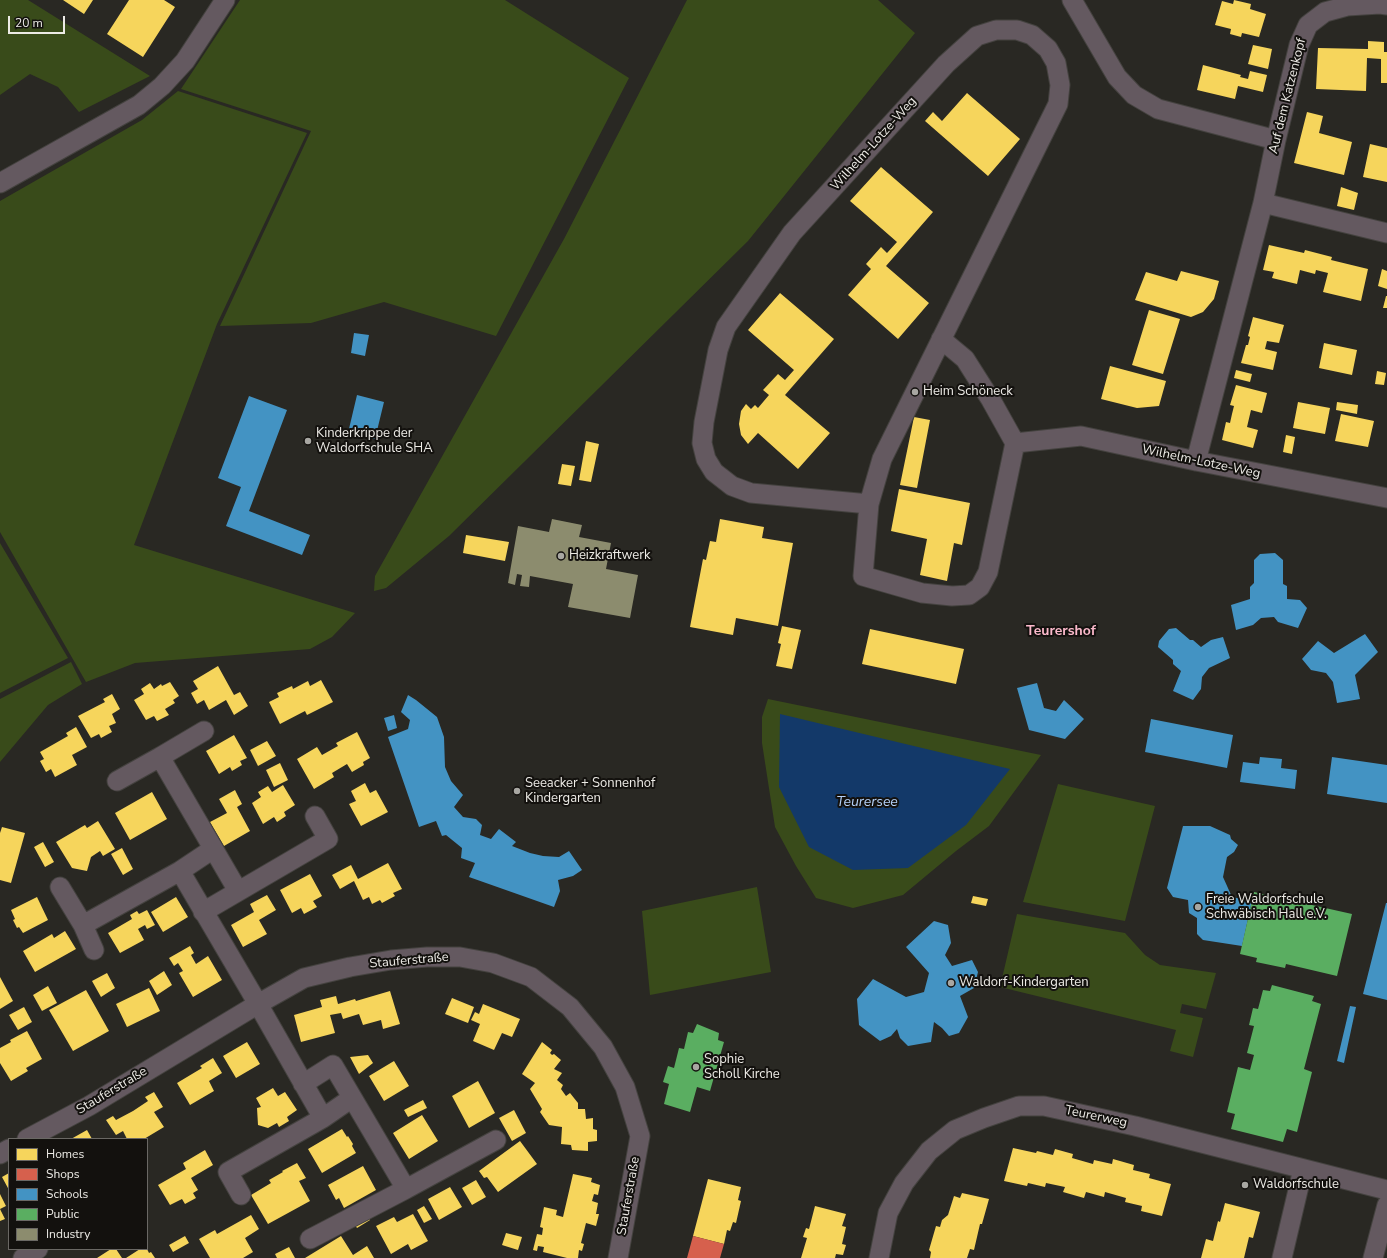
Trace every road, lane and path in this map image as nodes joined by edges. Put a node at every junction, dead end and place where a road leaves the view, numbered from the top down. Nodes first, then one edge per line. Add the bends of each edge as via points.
1 (225, 0) edge
2 (1072, 0) edge
3 (1387, 5) edge
4 (1276, 140) junction
5 (0, 183) edge
6 (1263, 203) junction
7 (1387, 234) edge
8 (942, 339) junction
9 (1014, 443) junction
10 (1196, 461) junction
11 (1387, 498) edge
12 (869, 504) junction
13 (204, 732) dead end
14 (160, 757) junction
15 (117, 781) dead end
16 (315, 816) dead end
17 (213, 849) junction
18 (180, 871) junction
19 (60, 887) dead end
20 (238, 891) junction
21 (203, 912) junction
22 (83, 926) junction
23 (94, 950) dead end
24 (258, 1004) junction
25 (303, 1084) junction
26 (352, 1098) junction
27 (323, 1118) junction
28 (29, 1138) edge
29 (496, 1140) dead end
30 (1303, 1170) junction
31 (406, 1188) junction
32 (1387, 1190) edge
33 (241, 1195) dead end
34 (1387, 1204) edge
35 (310, 1240) dead end
36 (36, 1250) edge
37 (23, 1258) edge
38 (618, 1258) edge
39 (879, 1258) edge
40 (1282, 1258) edge
41 (1373, 1258) edge

1 - 5 street via 185,61 139,106
2 - 4 street via 1117,77 1134,95 1158,108
3 - 4 street, Auf dem Katzenkopf via 1347,6 1325,12 1308,25 1299,45
4 - 6 street, Auf dem Katzenkopf
6 - 7 street
6 - 10 street, Auf dem Katzenkopf
8 - 9 street via 965,359
8 - 12 street, Wilhelm-Lotze-Weg via 882,459
8 - 12 street, Wilhelm-Lotze-Weg via 1058,104 1060,85 1056,63 1048,49 1032,35 1017,30 996,30 977,36 946,64 792,233 726,327 718,350 702,443 706,459 714,472 732,486 751,492
9 - 10 street, Wilhelm-Lotze-Weg via 1081,436
9 - 12 street, Wilhelm-Lotze-Weg via 988,572 980,587 969,595 922,593 863,576
10 - 11 street, Wilhelm-Lotze-Weg
13 - 14 street
14 - 15 street
14 - 17 street
16 - 20 street via 328,839
17 - 18 street
17 - 20 street
18 - 21 street
18 - 22 street
19 - 22 street
20 - 21 street
21 - 24 street
22 - 23 street
24 - 25 street
24 - 28 street, Stauferstraße via 88,1106
24 - 38 street, Stauferstraße via 304,978 391,960 460,957 493,963 531,977 570,1007 603,1047 626,1088 640,1136
25 - 26 street via 333,1065
25 - 27 street
26 - 27 street
26 - 31 street
27 - 33 street via 228,1172
29 - 31 street
30 - 32 street, Teurerweg
30 - 39 street, Teurerweg via 1135,1126 1044,1106 1019,1106 955,1130 929,1151 904,1183 888,1213
30 - 40 street
31 - 35 street
34 - 41 street
36 - 37 street

